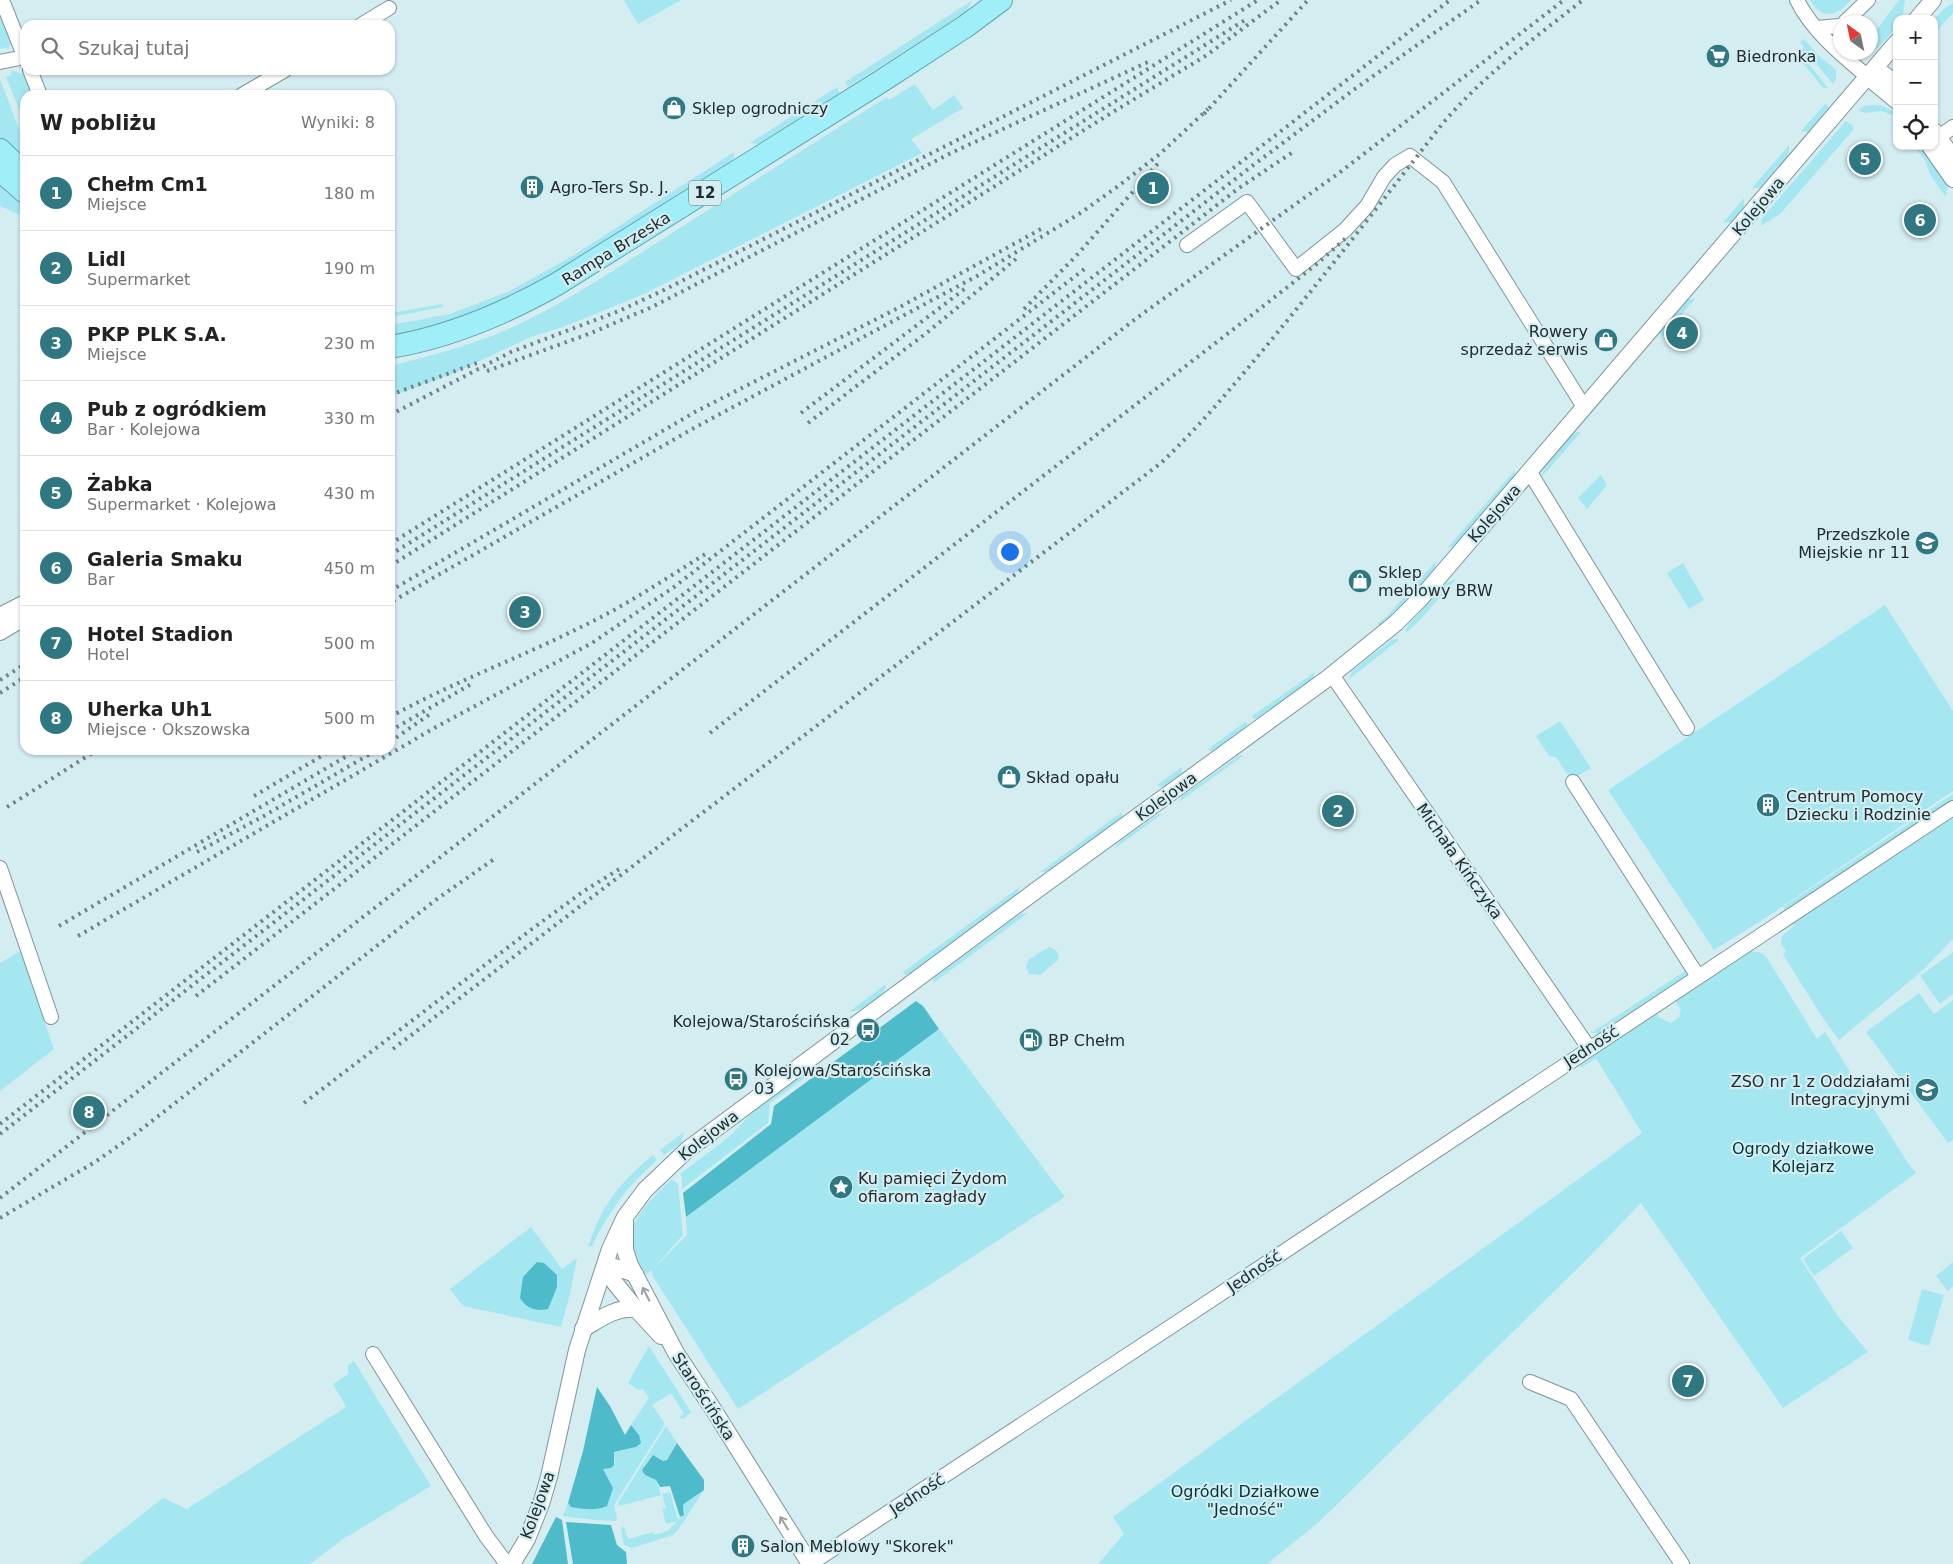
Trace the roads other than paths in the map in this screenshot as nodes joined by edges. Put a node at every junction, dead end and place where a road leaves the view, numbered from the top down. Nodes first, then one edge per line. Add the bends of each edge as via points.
1 (2, 0) edge
2 (1001, 0) edge
3 (1797, 0) edge
4 (1868, 0) edge
5 (389, 8) dead end
6 (1852, 15) edge
7 (369, 20) edge
8 (1833, 27) edge
9 (1817, 28) junction
10 (20, 45) edge
11 (1893, 47) edge
12 (20, 58) edge
13 (0, 62) edge
14 (1871, 72) junction
15 (32, 75) edge
16 (276, 75) edge
17 (1893, 82) edge
18 (38, 90) edge
19 (251, 90) edge
20 (1893, 97) edge
21 (1953, 127) edge
22 (1938, 136) edge
23 (1938, 143) edge
24 (1938, 148) edge
25 (0, 150) edge
26 (1953, 158) edge
27 (20, 169) edge
28 (0, 170) edge
29 (1953, 180) edge
30 (20, 188) edge
31 (1187, 245) dead end
32 (395, 346) edge
33 (1584, 407) junction
34 (1530, 471) junction
35 (20, 606) edge
36 (0, 616) edge
37 (20, 620) edge
38 (0, 632) edge
39 (1332, 675) junction
40 (1687, 728) dead end
41 (1573, 782) dead end
42 (1953, 808) edge
43 (0, 868) edge
44 (1697, 975) junction
45 (51, 1017) dead end
46 (1589, 1048) junction
47 (625, 1217) junction
48 (605, 1267) junction
49 (635, 1274) junction
50 (636, 1309) junction
51 (583, 1329) junction
52 (676, 1353) junction
53 (373, 1354) dead end
54 (1530, 1382) dead end
55 (507, 1564) edge
56 (512, 1564) edge
57 (810, 1564) edge
58 (1682, 1564) edge

1 - 10 street
2 - 32 highway, Rampa Brzeska / 12 via 880,82 557,284 480,322 443,335
3 - 9 street
4 - 6 street
5 - 7 street
8 - 9 street
9 - 14 street via 1845,58
11 - 14 street, Kolejowa
12 - 13 street
14 - 17 street
14 - 20 street
14 - 33 street, Kolejowa
15 - 18 street
16 - 19 street
21 - 22 street
23 - 26 street
24 - 29 street
25 - 27 highway
28 - 30 highway
31 - 33 street via 1247,202 1296,270 1345,230 1368,206 1384,177 1410,156 1443,182
33 - 34 street, Kolejowa
34 - 39 street, Kolejowa via 1420,599
34 - 40 street
35 - 36 street
37 - 38 street
39 - 46 street, Michała Kińczyka
39 - 47 street, Kolejowa via 687,1150 645,1190
41 - 44 street
42 - 44 street, Jedność
43 - 45 street
44 - 46 street, Jedność
46 - 57 street, Jedność via 1041,1414
47 - 48 street, Kolejowa
47 - 49 street, Starościńska via 625,1250
48 - 49 street
48 - 50 street
48 - 51 street, Kolejowa
52 -> 49 street, Starościńska
50 - 51 street via 622,1308
50 - 52 street
51 - 56 street, Kolejowa via 541,1504 527,1539
57 -> 52 street, Starościńska
53 - 55 street via 486,1536
54 - 58 street via 1571,1399

